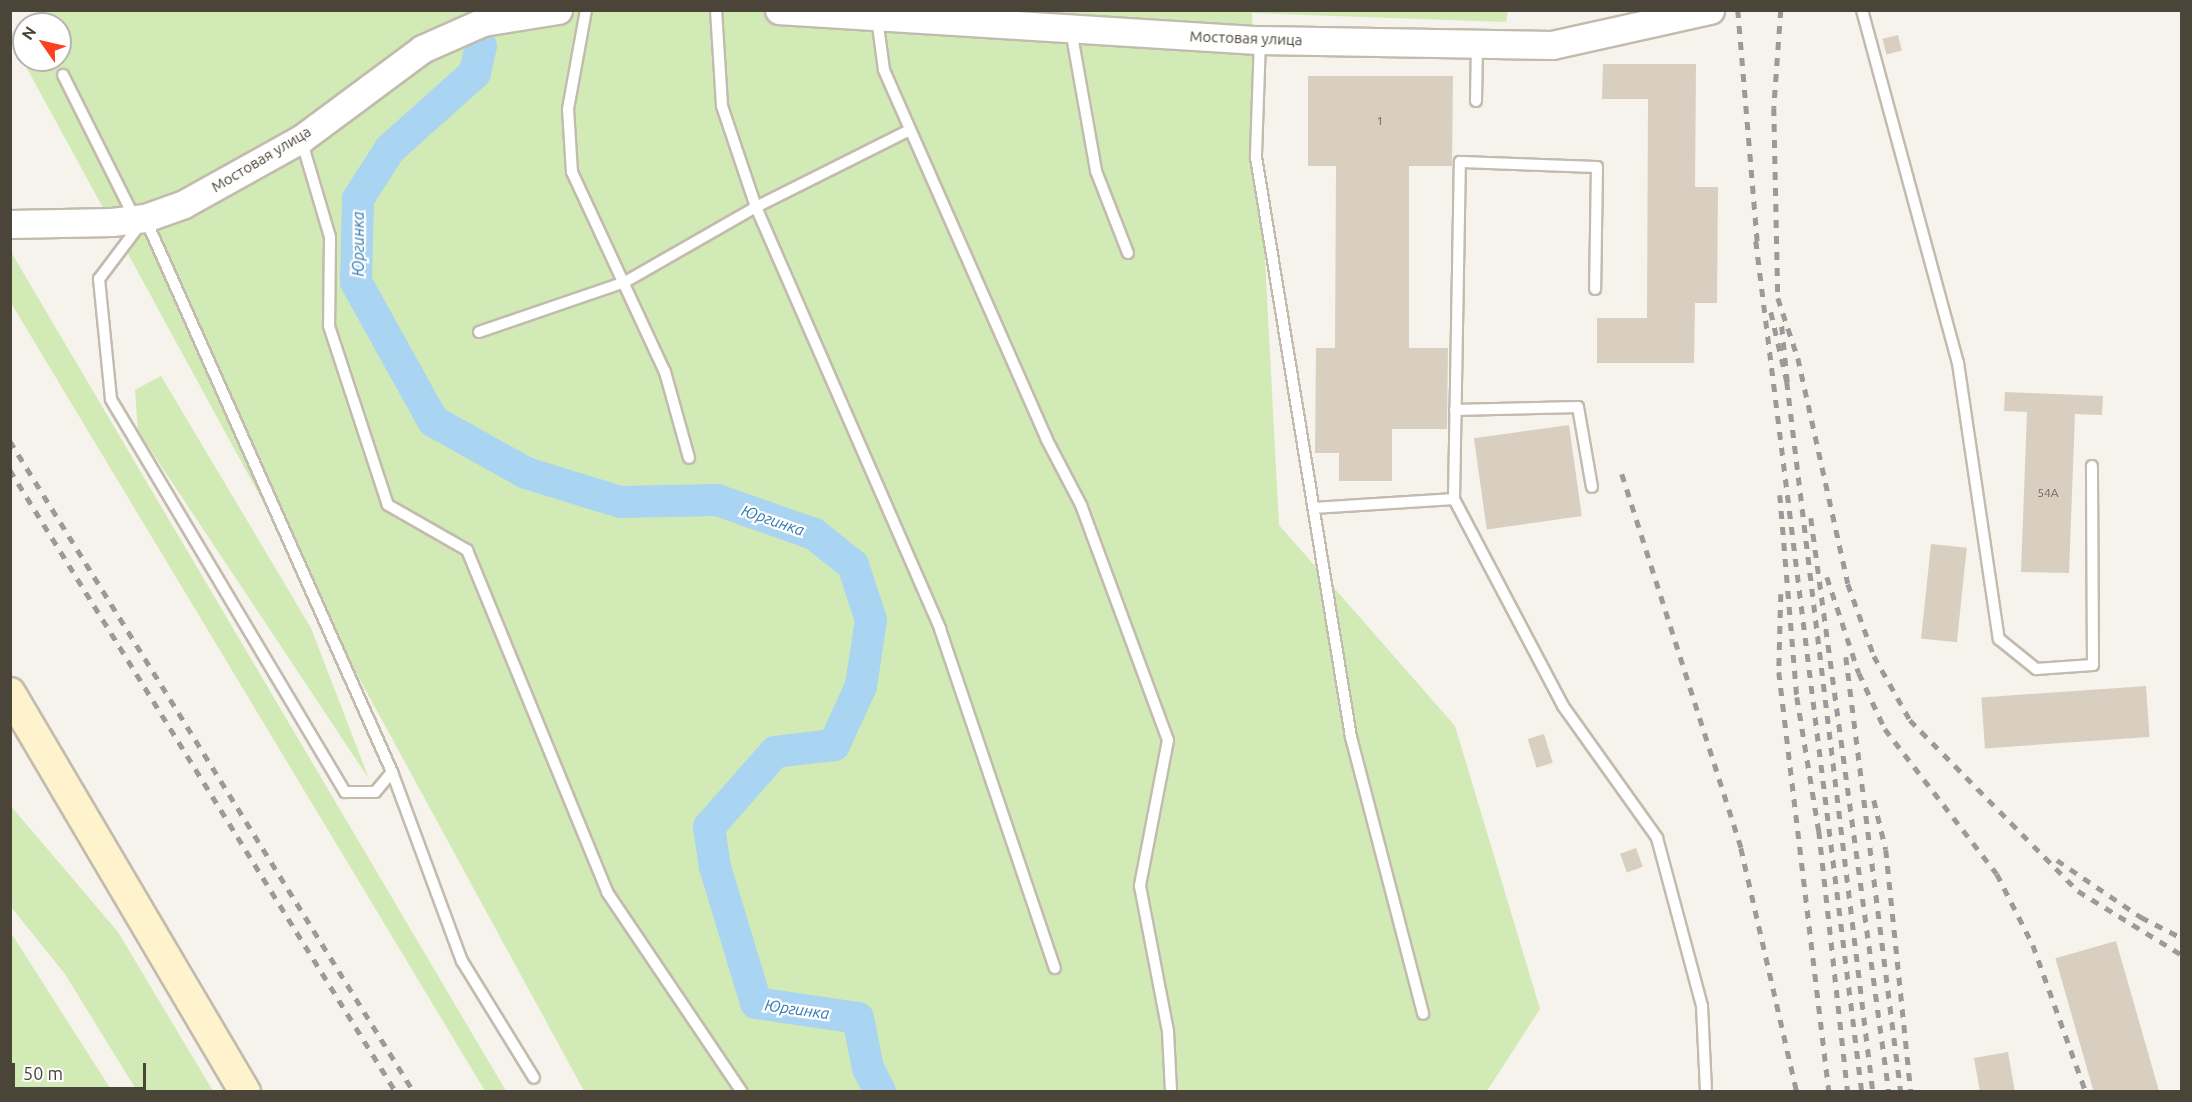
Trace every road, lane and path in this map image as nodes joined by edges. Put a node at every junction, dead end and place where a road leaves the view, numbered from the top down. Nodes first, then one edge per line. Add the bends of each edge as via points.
1 (558, 10) edge
2 (586, 10) edge
3 (716, 10) edge
4 (779, 10) edge
5 (1710, 10) edge
6 (1862, 10) edge
7 (478, 16) edge
8 (877, 18) junction
9 (1651, 18) edge
10 (1071, 29) junction
11 (1260, 40) junction
12 (1477, 45) junction
13 (63, 75) dead end
14 (1476, 101) dead end
15 (910, 130) junction
16 (301, 139) junction
17 (756, 207) junction
18 (140, 218) junction
19 (10, 224) edge
20 (1128, 253) dead end
21 (625, 282) junction
22 (1595, 289) dead end
23 (479, 332) dead end
24 (1455, 410) junction
25 (689, 458) dead end
26 (2092, 466) dead end
27 (1592, 487) dead end
28 (1454, 499) junction
29 (1314, 508) junction
30 (10, 693) edge
31 (393, 772) junction
32 (1055, 968) dead end
33 (1423, 1014) dead end
34 (534, 1078) dead end
35 (1705, 1091) edge
36 (245, 1092) edge
37 (742, 1092) edge
38 (1171, 1092) edge

1 - 7 street, Мостовая улица
2 - 21 lane via 568,109 572,172
3 - 17 lane via 722,106
4 - 8 street, Мостовая улица
5 - 9 street, Мостовая улица
6 - 26 lane via 1958,363 1999,639 2036,669 2093,665
7 - 16 street, Мостовая улица via 422,49
8 - 10 street, Мостовая улица
8 - 15 lane via 884,70
9 - 12 street, Мостовая улица via 1552,45
10 - 11 street, Мостовая улица
10 - 20 lane via 1096,171
11 - 12 street, Мостовая улица
11 - 29 lane via 1256,157
12 - 14 lane
13 - 18 lane
15 - 17 lane
15 - 38 lane via 1046,438 1081,505 1168,740 1140,886 1168,1032
16 - 18 street, Мостовая улица via 184,204
16 - 37 lane via 330,237 329,326 388,505 467,550 607,892
17 - 21 lane
17 - 32 lane via 940,629
18 - 19 street, Мостовая улица
18 - 31 lane
18 - 31 lane via 99,279 111,399 345,792 375,792
21 - 23 lane
21 - 25 lane via 665,372
22 - 24 lane via 1597,167 1460,162
24 - 27 lane via 1578,407
24 - 28 lane
28 - 29 lane
28 - 35 lane via 1563,706 1657,838 1702,1006
29 - 33 lane via 1351,737
30 - 36 main road
31 - 34 lane via 462,961

